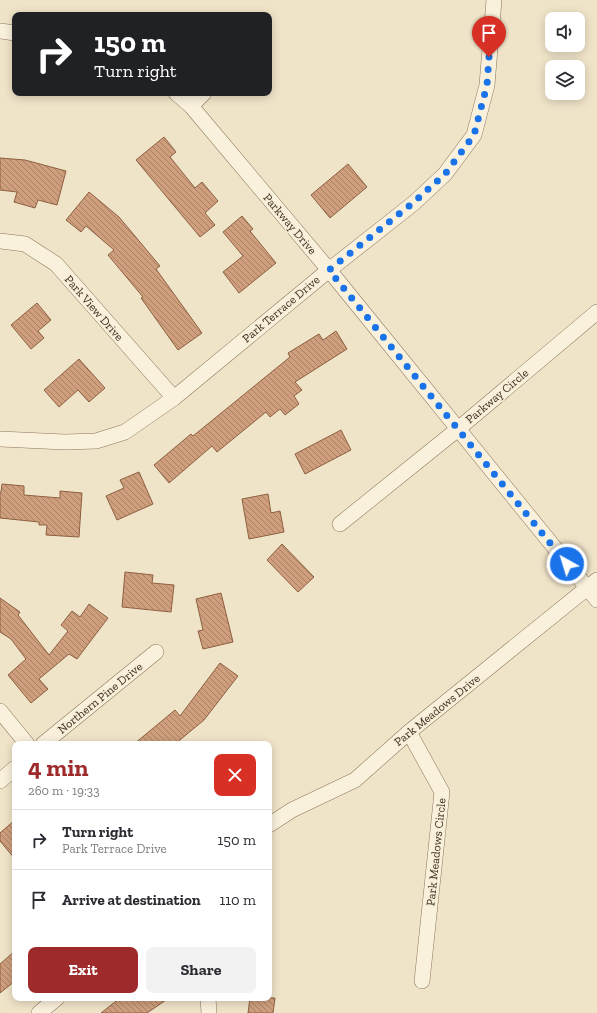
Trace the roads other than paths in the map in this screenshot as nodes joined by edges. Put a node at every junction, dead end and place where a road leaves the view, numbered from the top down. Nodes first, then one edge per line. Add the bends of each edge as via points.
1 (494, 0) edge
2 (0, 31) edge
3 (12, 33) edge
4 (179, 96) edge
5 (201, 96) edge
6 (191, 106) junction
7 (0, 241) edge
8 (329, 270) junction
9 (597, 312) edge
10 (174, 398) junction
11 (458, 429) junction
12 (0, 439) edge
13 (340, 524) dead end
14 (592, 584) edge
15 (597, 600) edge
16 (156, 652) dead end
17 (0, 711) edge
18 (409, 732) junction
19 (25, 741) edge
20 (47, 741) edge
21 (12, 771) edge
22 (0, 781) edge
23 (272, 823) edge
24 (422, 981) dead end
25 (53, 1001) edge
26 (208, 1001) edge
27 (39, 1013) edge
28 (208, 1013) edge

1 - 8 street, Park Terrace Drive via 487,85 474,135 445,174
2 - 3 street
4 - 6 street, Parkway Drive
5 - 6 street
6 - 8 street, Parkway Drive
7 - 10 street, Park View Drive via 25,244 56,264
8 - 10 street, Park Terrace Drive
8 - 11 street, Parkway Drive
9 - 11 street, Parkway Circle
10 - 12 street, Park Terrace Drive via 125,432 96,441
11 - 13 street, Parkway Circle
11 - 14 street, Parkway Drive
14 - 15 street, Parkway Drive
14 - 18 street, Park Meadows Drive
16 - 20 street, Northern Pine Drive
17 - 19 street
18 - 23 street, Park Meadows Drive via 355,780 292,810
18 - 24 street, Park Meadows Circle via 442,792
21 - 22 street
25 - 27 street
26 - 28 street

